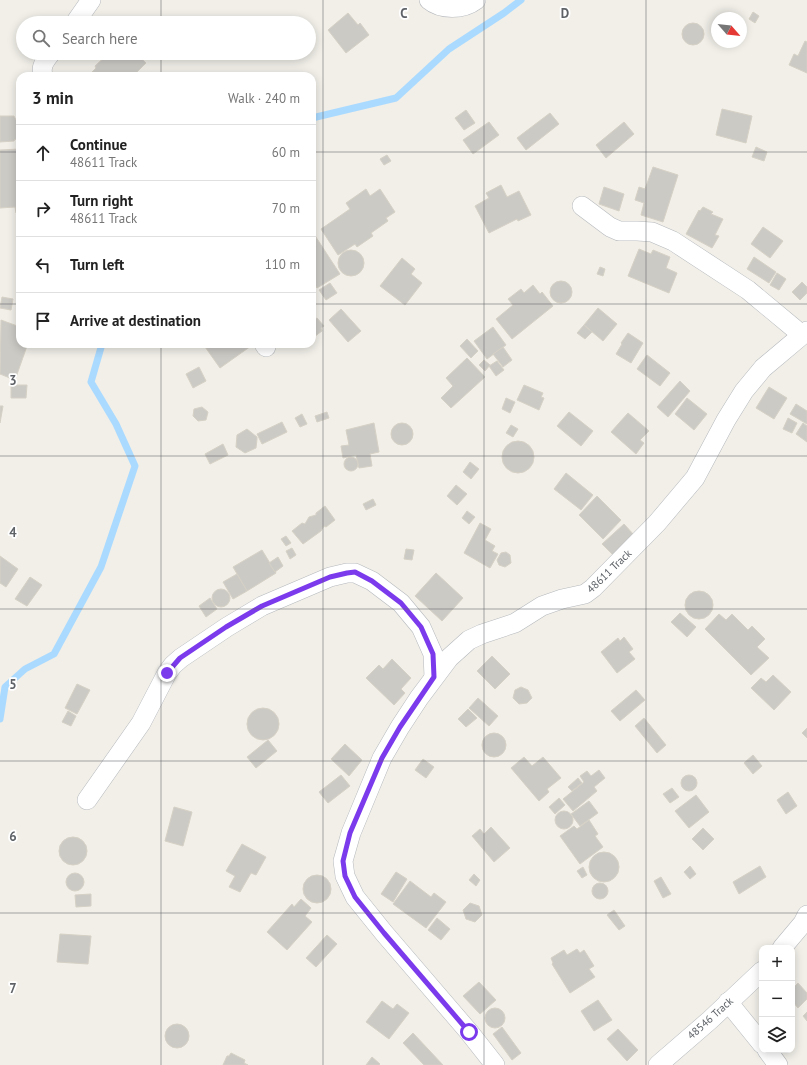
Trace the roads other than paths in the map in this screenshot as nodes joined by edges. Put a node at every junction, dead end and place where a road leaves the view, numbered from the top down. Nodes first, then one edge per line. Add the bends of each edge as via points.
1 (91, 0) edge
2 (428, 0) edge
3 (476, 0) edge
4 (79, 16) edge
5 (46, 60) edge
6 (42, 72) edge
7 (582, 206) dead end
8 (804, 333) edge
9 (434, 677) junction
10 (87, 800) dead end
11 (807, 915) edge
12 (785, 945) edge
13 (759, 974) edge
14 (728, 1002) junction
15 (759, 1040) edge
16 (769, 1053) edge
17 (495, 1065) edge
18 (658, 1065) edge
19 (778, 1065) edge

1 - 4 street
2 - 3 street via 444,8 458,8
5 - 6 street
7 - 8 street via 619,231 652,232 673,242 748,290
8 - 9 street, 48611 Track via 763,368 744,391 726,420 695,478 658,523 593,588 585,594 542,606 515,623 469,640 449,658
9 - 10 street via 433,654 421,627 401,603 372,581 355,572 330,577 262,606 180,658 167,673 141,723
9 - 17 street, 48611 Track via 382,758 350,833 343,861 345,876 355,897
11 - 12 street
13 - 14 street, 48546 Track
14 - 15 street
14 - 18 street, 48546 Track
16 - 19 street

